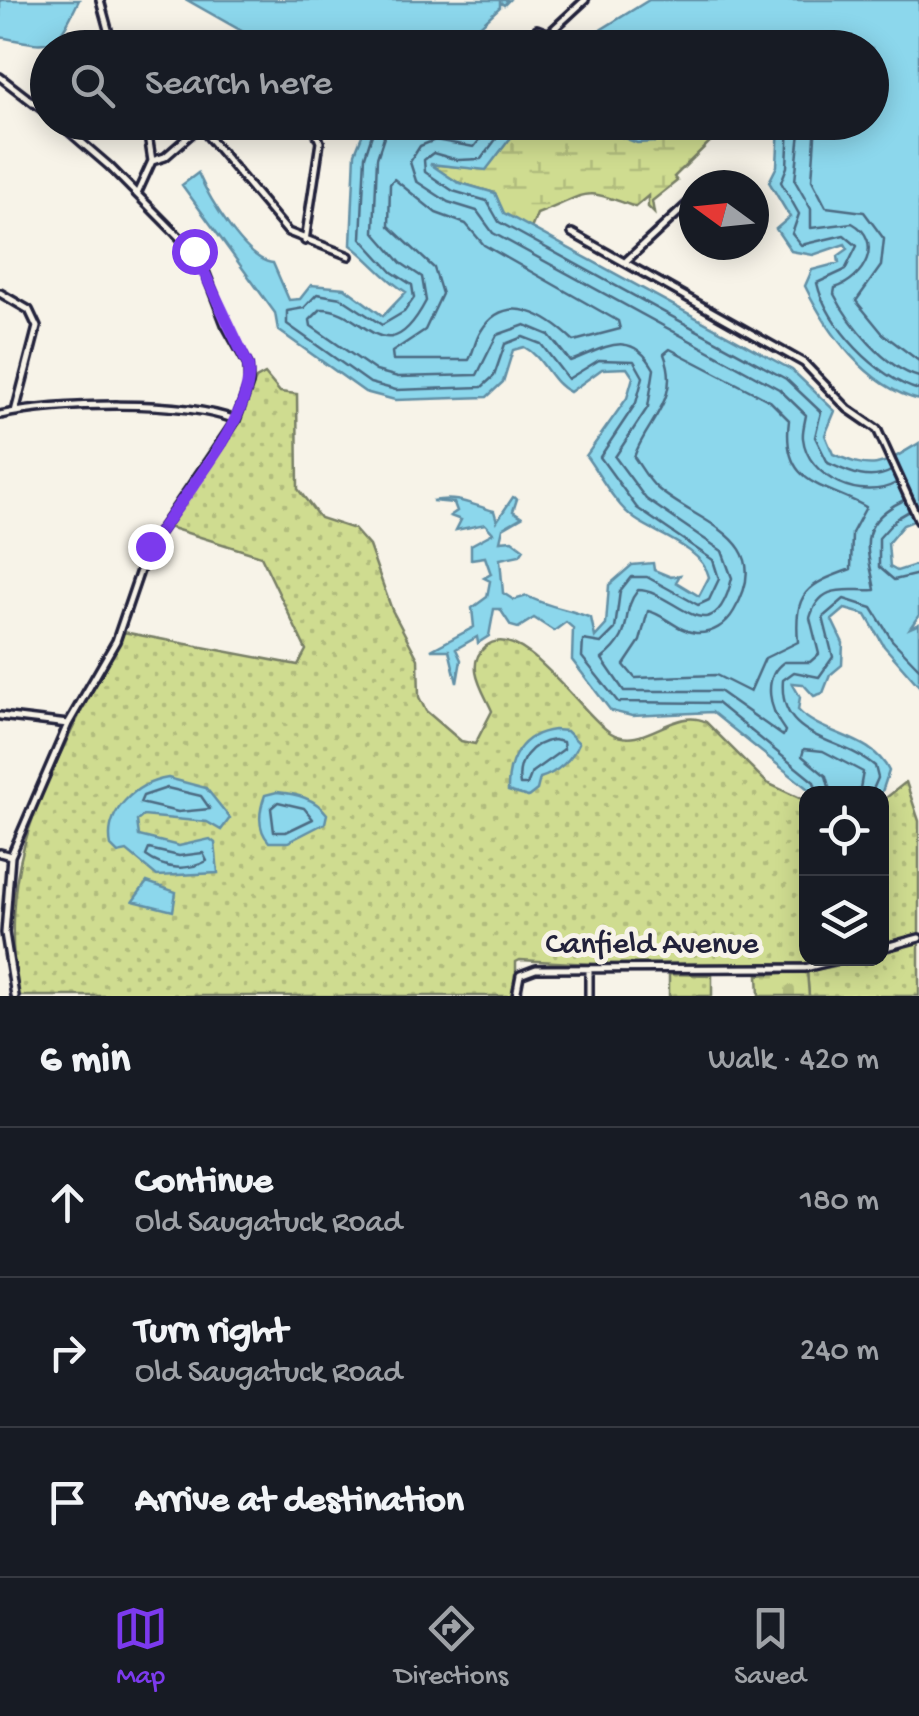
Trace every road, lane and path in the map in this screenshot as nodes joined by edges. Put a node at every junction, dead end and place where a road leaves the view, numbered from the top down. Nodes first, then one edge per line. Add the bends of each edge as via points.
1 (100, 0) edge
2 (585, 0) edge
3 (108, 30) edge
4 (548, 30) edge
5 (0, 78) edge
6 (30, 100) edge
7 (78, 140) edge
8 (149, 140) edge
9 (185, 140) edge
10 (215, 140) edge
11 (319, 140) edge
12 (152, 161) junction
13 (136, 194) junction
14 (679, 212) edge
15 (572, 233) dead end
16 (304, 242) junction
17 (349, 256) dead end
18 (625, 262) junction
19 (0, 293) edge
20 (16, 412) junction
21 (0, 416) edge
22 (236, 420) junction
23 (919, 521) edge
24 (0, 716) edge
25 (68, 724) junction
26 (0, 853) edge
27 (11, 856) junction
28 (3, 908) edge
29 (919, 938) edge
30 (889, 946) edge
31 (9, 958) junction
32 (0, 960) edge
33 (813, 966) edge
34 (589, 970) junction
35 (15, 996) edge
36 (516, 996) edge
37 (589, 996) edge

1 - 3 street
2 - 4 street
5 - 6 street
7 - 13 street
8 - 12 street
9 - 12 street
10 - 16 street via 281,224
11 - 16 street
12 - 13 street
13 - 22 street via 208,272 248,365 248,391
14 - 18 street
15 - 18 street
16 - 17 street
18 - 23 street via 798,358 848,409 876,426
19 - 20 street via 29,310 37,326
20 - 21 street
20 - 22 street via 180,407
22 - 25 street via 147,550 116,641
24 - 25 street
25 - 27 street
26 - 27 street
27 - 28 street
28 - 31 street
29 - 30 street
31 - 32 street
31 - 35 street
33 - 34 street, Canfield Avenue
34 - 36 street, Canfield Avenue via 536,969 520,975
34 - 37 street

